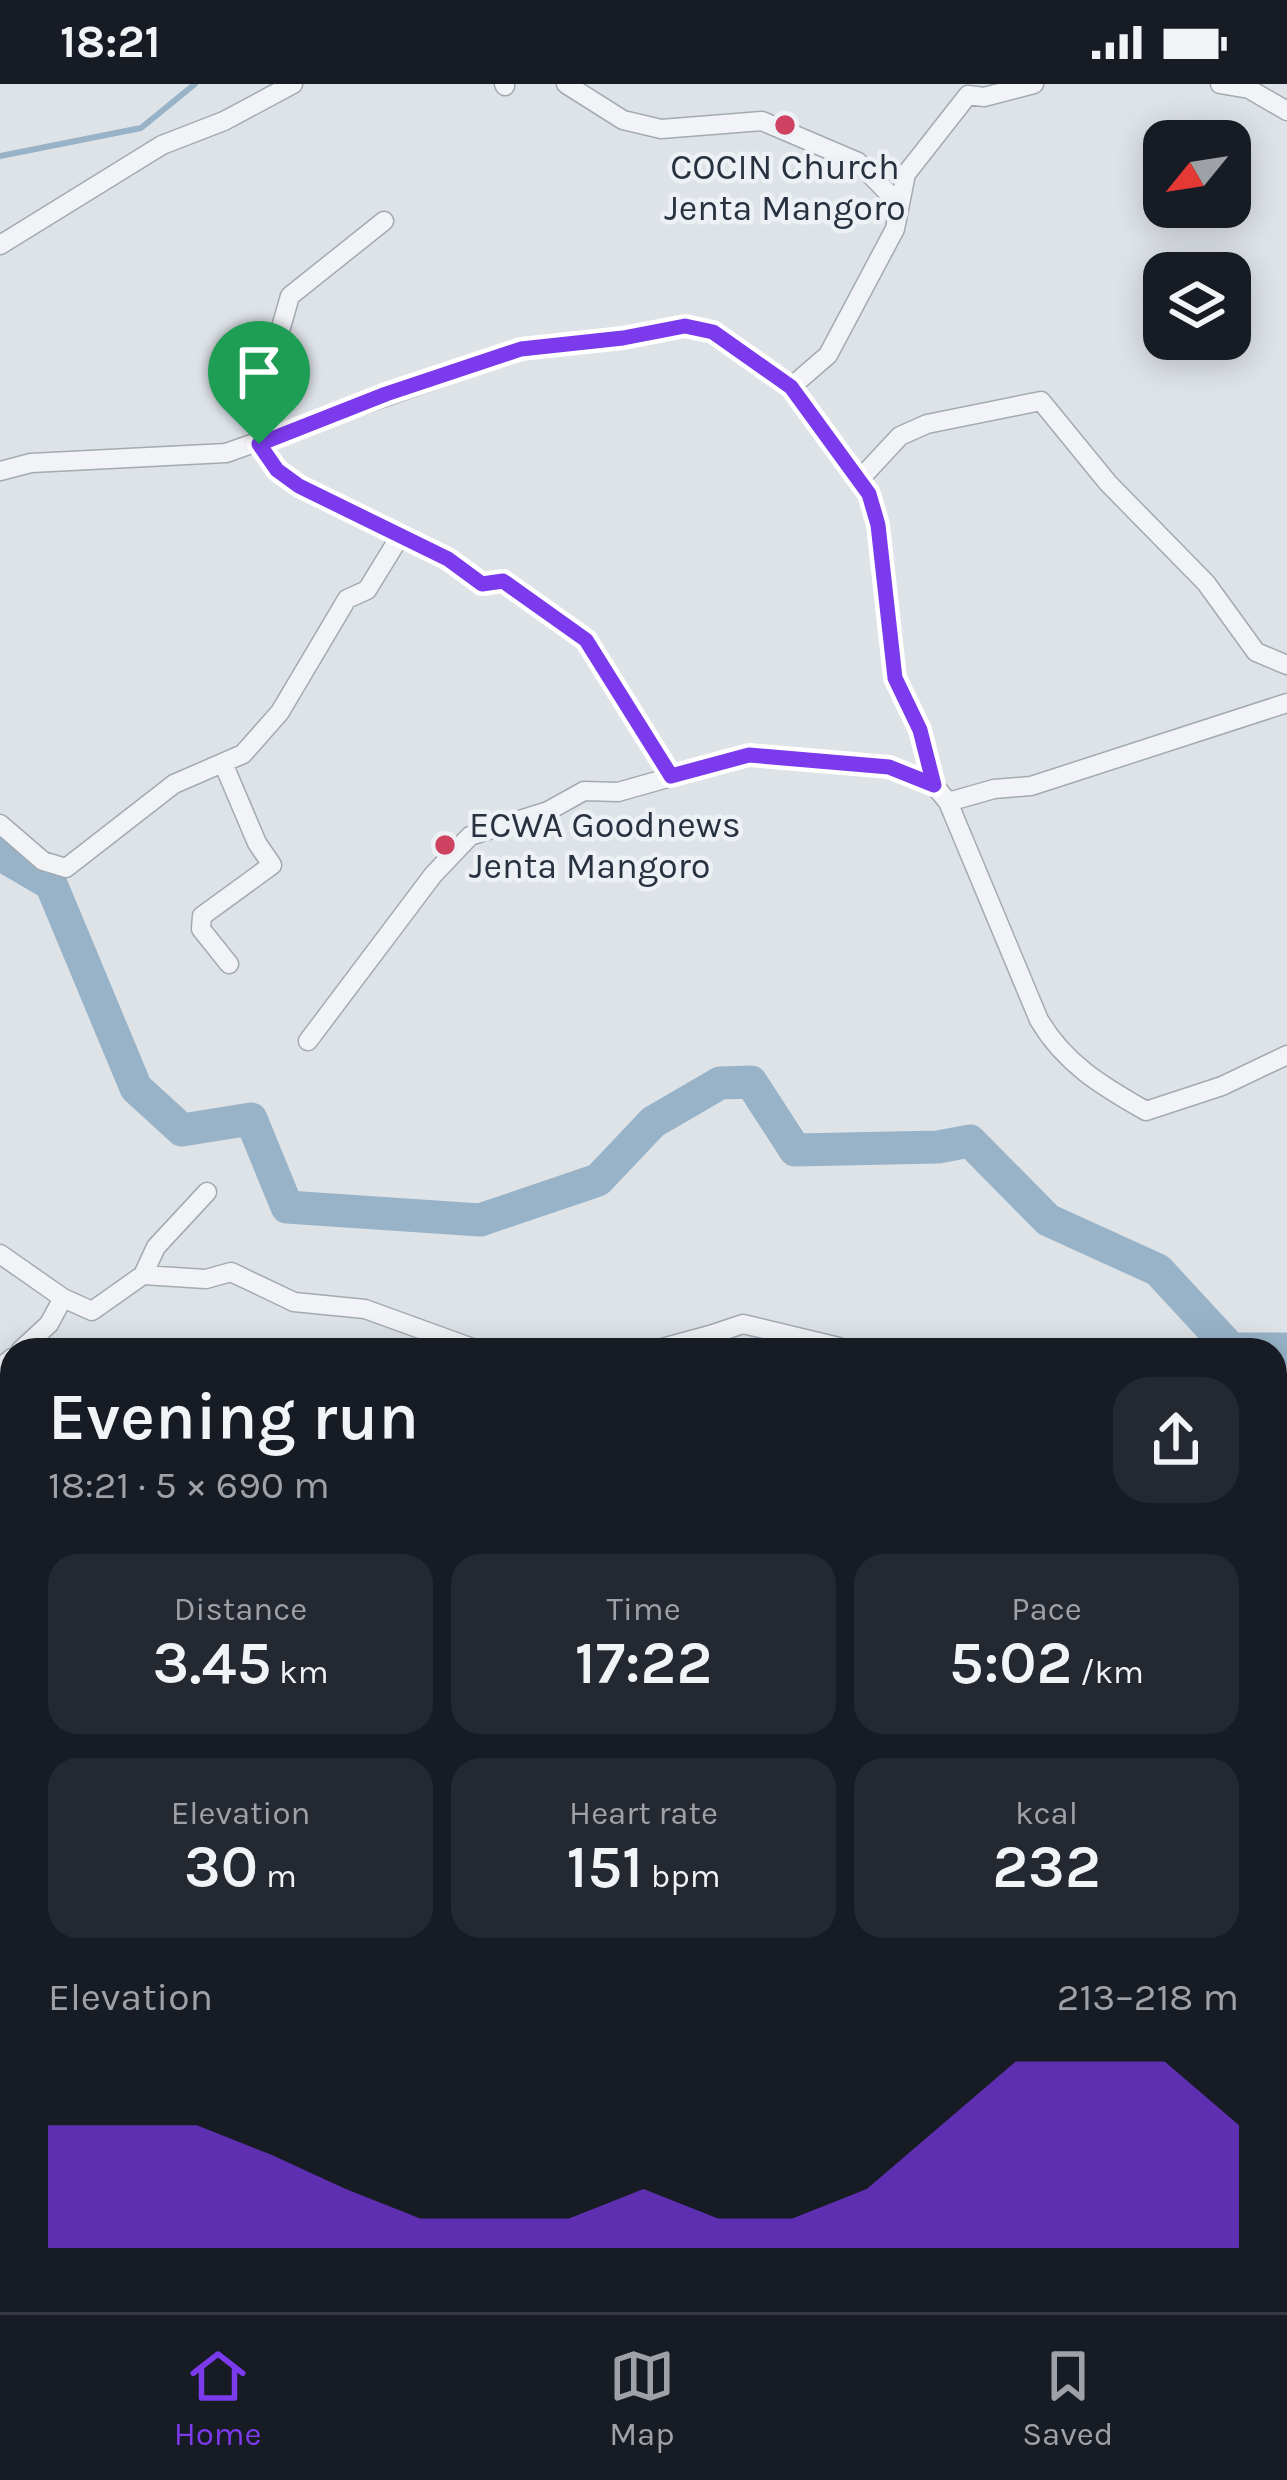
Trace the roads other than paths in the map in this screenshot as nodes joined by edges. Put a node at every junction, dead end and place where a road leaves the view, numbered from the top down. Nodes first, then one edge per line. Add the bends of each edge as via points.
1 (293, 84) edge
2 (566, 84) edge
3 (1034, 84) edge
4 (1220, 84) edge
5 (971, 89) edge
6 (1287, 111) edge
7 (900, 205) junction
8 (384, 221) dead end
9 (0, 245) edge
10 (791, 387) junction
11 (259, 444) junction
12 (0, 471) edge
13 (859, 480) junction
14 (399, 538) junction
15 (1287, 664) edge
16 (1287, 703) edge
17 (223, 764) junction
18 (671, 776) junction
19 (934, 785) junction
20 (948, 802) junction
21 (0, 824) edge
22 (229, 964) dead end
23 (308, 1041) dead end
24 (1287, 1054) edge
25 (207, 1192) dead end
26 (0, 1254) edge
27 (143, 1275) junction
28 (63, 1298) junction
29 (34, 1338) edge
30 (445, 1338) edge
31 (718, 1338) edge
32 (801, 1338) edge

1 - 9 street via 162,146
2 - 7 street via 623,120 661,129 762,121 858,163
3 - 5 street via 984,97
4 - 6 street via 1249,89
5 - 7 street via 906,174
7 - 10 street via 828,355
8 - 11 street via 290,296 263,390
10 - 11 street via 713,332 685,326 521,349
10 - 13 street
11 - 12 street via 226,454
11 - 14 street via 299,486
13 - 15 street via 900,436 927,424 1041,401 1108,484 1206,583 1256,652
13 - 19 street via 878,525 895,678
14 - 17 street via 367,590 347,599 280,712 243,754
14 - 18 street via 482,584 503,581 586,640
16 - 20 street via 1031,786
17 - 21 street via 174,784 66,868 43,861
17 - 22 street via 272,865 202,916 201,929
18 - 19 street via 749,755 889,767
18 - 23 street via 619,792 584,791 470,836
19 - 20 street
20 - 24 street via 1040,1020 1058,1052 1102,1086 1146,1111
25 - 27 street via 156,1247
26 - 28 street
27 - 28 street via 92,1311
27 - 30 street via 206,1279 231,1272 294,1302 365,1309
28 - 29 street
31 - 32 street via 743,1324

